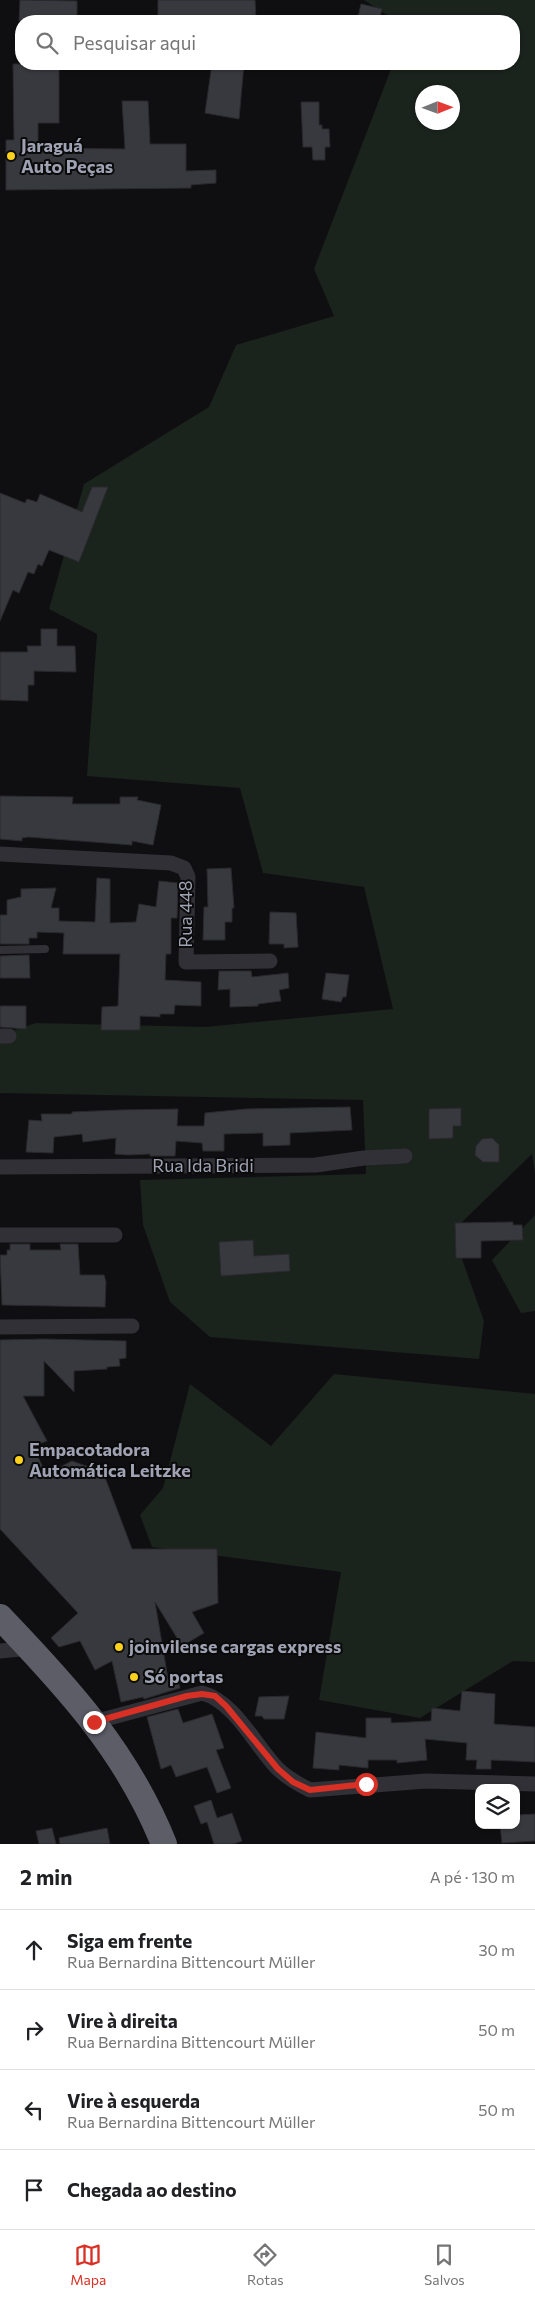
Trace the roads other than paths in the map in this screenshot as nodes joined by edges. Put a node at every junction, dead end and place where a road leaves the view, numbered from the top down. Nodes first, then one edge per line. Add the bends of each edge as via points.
1 (0, 854) edge
2 (45, 949) dead end
3 (0, 950) edge
4 (270, 961) dead end
5 (405, 1156) dead end
6 (0, 1166) edge
7 (0, 1235) edge
8 (116, 1235) dead end
9 (132, 1326) dead end
10 (0, 1327) edge
11 (0, 1617) edge
12 (30, 1648) junction
13 (0, 1651) edge
14 (94, 1722) junction
15 (535, 1784) edge
16 (164, 1844) edge

1 - 4 street, Rua 448 via 171,862 184,868 188,877 186,962
2 - 3 lane
5 - 6 street, Rua Ida Bridi via 316,1165
7 - 8 street
9 - 10 street
11 - 12 highway
12 - 13 street
12 - 14 highway
14 - 15 street via 202,1694 215,1696 278,1769 293,1782 310,1790 426,1780
14 - 16 highway via 135,1781

